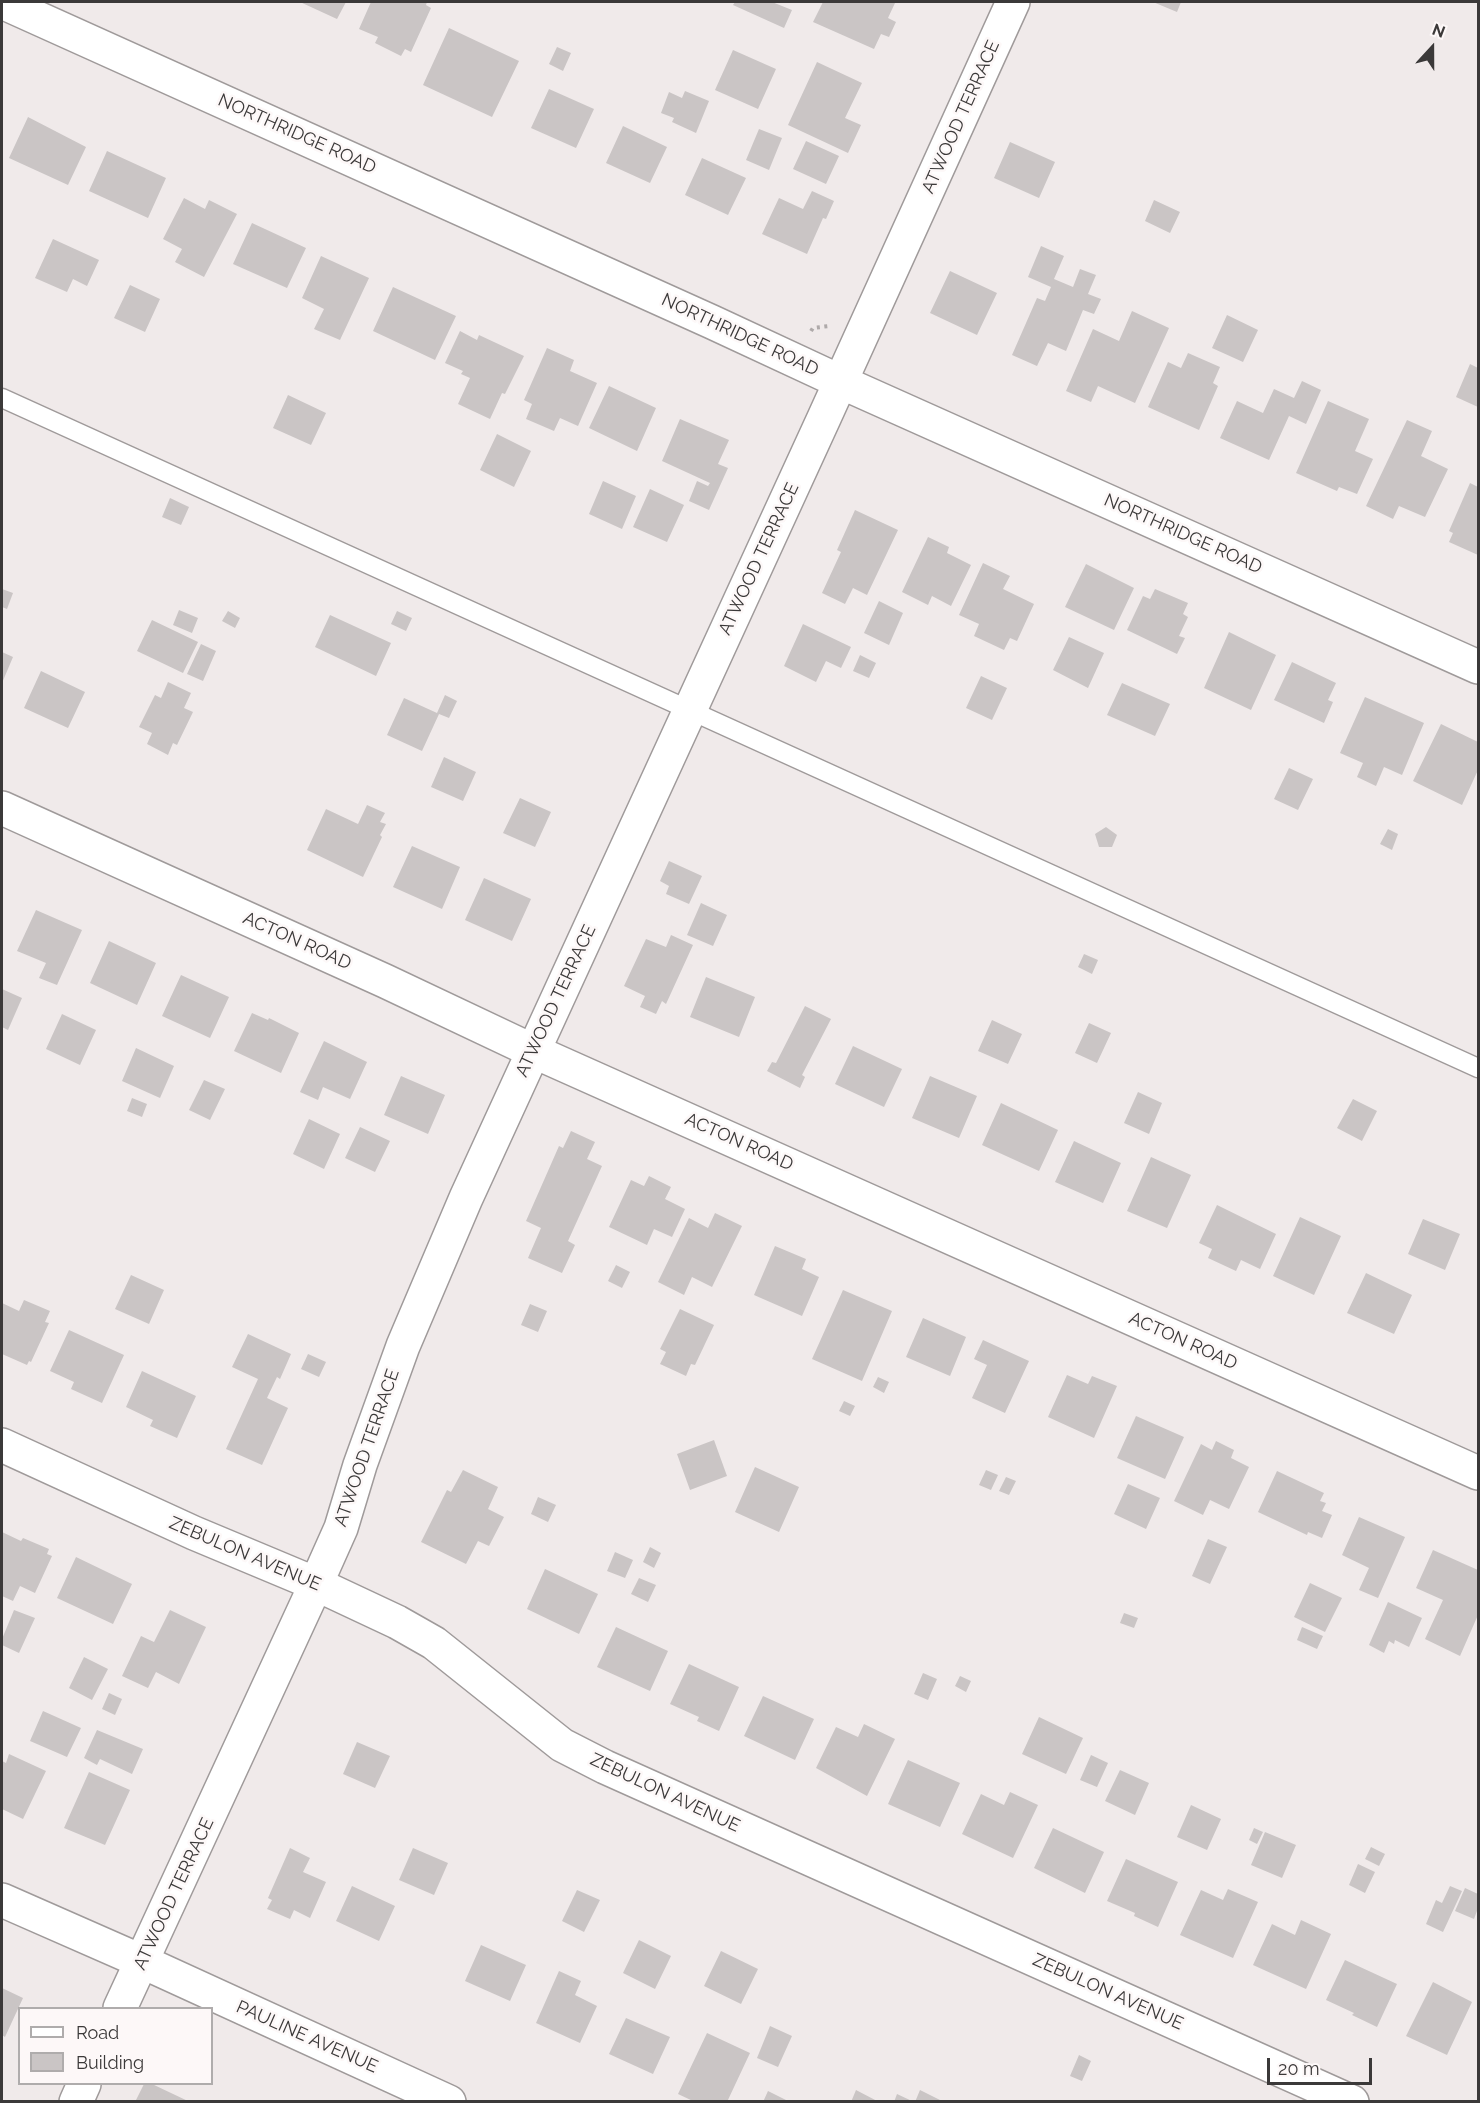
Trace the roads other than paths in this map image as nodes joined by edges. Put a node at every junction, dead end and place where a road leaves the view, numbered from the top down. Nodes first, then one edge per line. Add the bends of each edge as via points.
1 (2, 2) edge
2 (1013, 2) edge
3 (840, 382) junction
4 (2, 398) edge
5 (1479, 667) edge
6 (690, 711) junction
7 (2, 808) edge
8 (533, 1051) junction
9 (1479, 1068) edge
10 (2, 1445) edge
11 (1479, 1473) edge
12 (316, 1584) junction
13 (2, 1900) edge
14 (143, 1962) junction
15 (120, 2007) edge
16 (84, 2085) edge
17 (75, 2102) edge
18 (449, 2102) edge
19 (1352, 2102) edge

1 - 3 street, NORTHRIDGE ROAD
2 - 3 street, ATWOOD TERRACE
3 - 5 street, NORTHRIDGE ROAD
3 - 6 street, ATWOOD TERRACE
4 - 6 lane
6 - 8 street, ATWOOD TERRACE
6 - 9 lane
7 - 8 street, ACTON ROAD
8 - 11 street, ACTON ROAD
8 - 12 street, ATWOOD TERRACE via 403,1346 340,1528
10 - 12 street, ZEBULON AVENUE
12 - 14 street, ATWOOD TERRACE
12 - 19 street, ZEBULON AVENUE via 434,1643 562,1745 605,1767
13 - 14 street, PAULINE AVENUE
14 - 15 street, ATWOOD TERRACE
14 - 18 street, PAULINE AVENUE
16 - 17 street

